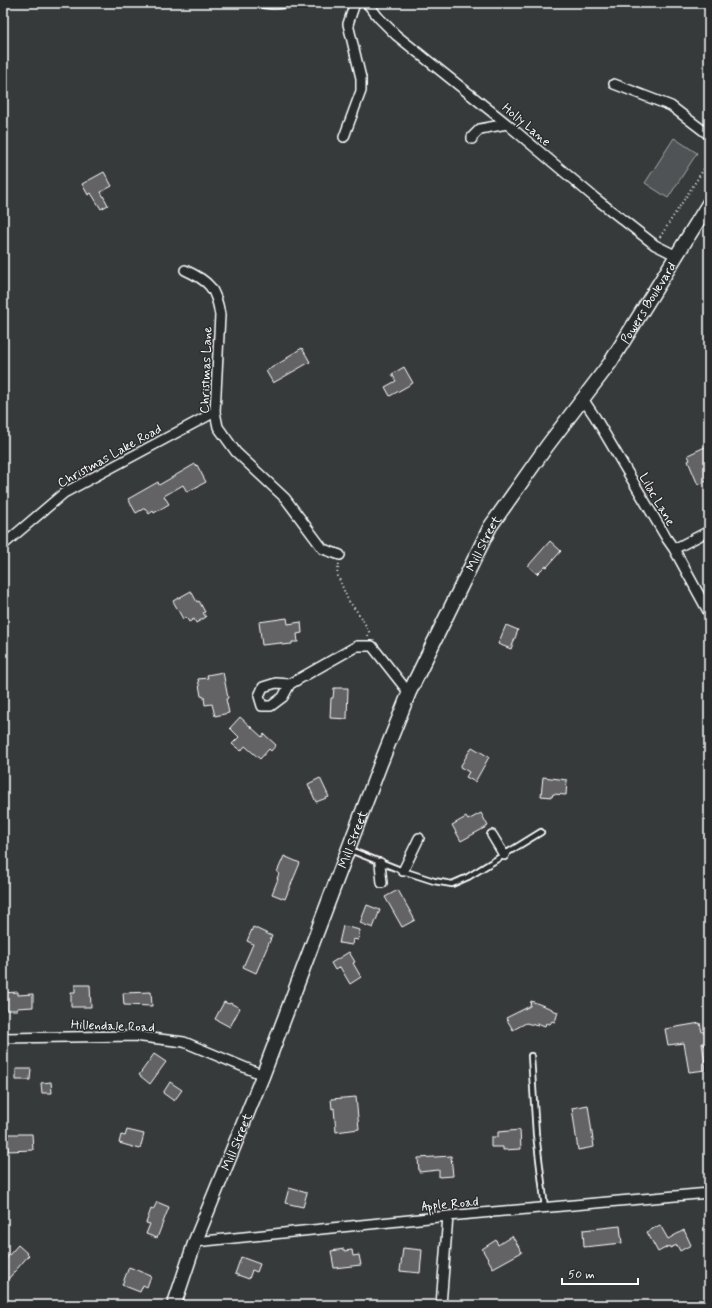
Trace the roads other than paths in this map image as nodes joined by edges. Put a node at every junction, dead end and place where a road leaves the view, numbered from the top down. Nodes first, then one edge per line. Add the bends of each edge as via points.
1 (257, 3) edge
2 (296, 3) edge
3 (355, 3) edge
4 (367, 3) edge
5 (614, 84) dead end
6 (507, 124) junction
7 (709, 135) edge
8 (344, 137) dead end
9 (472, 139) dead end
10 (709, 203) edge
11 (676, 256) junction
12 (185, 270) dead end
13 (583, 399) junction
14 (215, 412) junction
15 (709, 531) edge
16 (3, 545) edge
17 (674, 549) junction
18 (340, 555) road end
19 (709, 613) edge
20 (290, 684) dead end
21 (409, 693) junction
22 (541, 832) dead end
23 (492, 835) dead end
24 (419, 838) dead end
25 (348, 849) junction
26 (504, 855) junction
27 (380, 863) junction
28 (402, 871) junction
29 (382, 883) dead end
30 (3, 1038) edge
31 (531, 1056) dead end
32 (263, 1075) junction
33 (709, 1193) edge
34 (545, 1208) junction
35 (448, 1216) junction
36 (194, 1242) junction
37 (174, 1305) edge
38 (441, 1305) edge

1 - 2 lane via 277,6
3 - 8 street via 348,24 361,78 361,92
4 - 6 street, Holly Lane via 396,35
5 - 7 street via 671,106
6 - 9 street via 480,129
6 - 11 street, Holly Lane via 655,245
10 - 11 main road, Powers Boulevard
11 - 13 main road, Powers Boulevard via 610,363
12 - 14 street, Christmas Lane via 200,277 210,286 218,300 220,315
13 - 17 street, Lilac Lane
13 - 21 main road, Mill Street via 490,527
14 - 16 street, Christmas Lake Road via 64,493
14 - 18 street, Christmas Lane via 218,427 236,452 285,498 323,549
15 - 17 street
17 - 19 street, Lilac Lane
20 - 21 street via 357,646 372,646
21 - 25 main road, Mill Street
22 - 26 lane
23 - 26 street
24 - 28 street
25 - 27 lane
25 - 32 main road, Mill Street
26 - 28 lane via 452,884
27 - 28 lane
27 - 29 street
30 - 32 street, Hillendale Road via 134,1036 184,1042
31 - 34 lane via 536,1134
32 - 36 main road, Mill Street
33 - 34 street, Apple Road
34 - 35 street, Apple Road
35 - 36 street, Apple Road
35 - 38 street
36 - 37 main road, Mill Street

